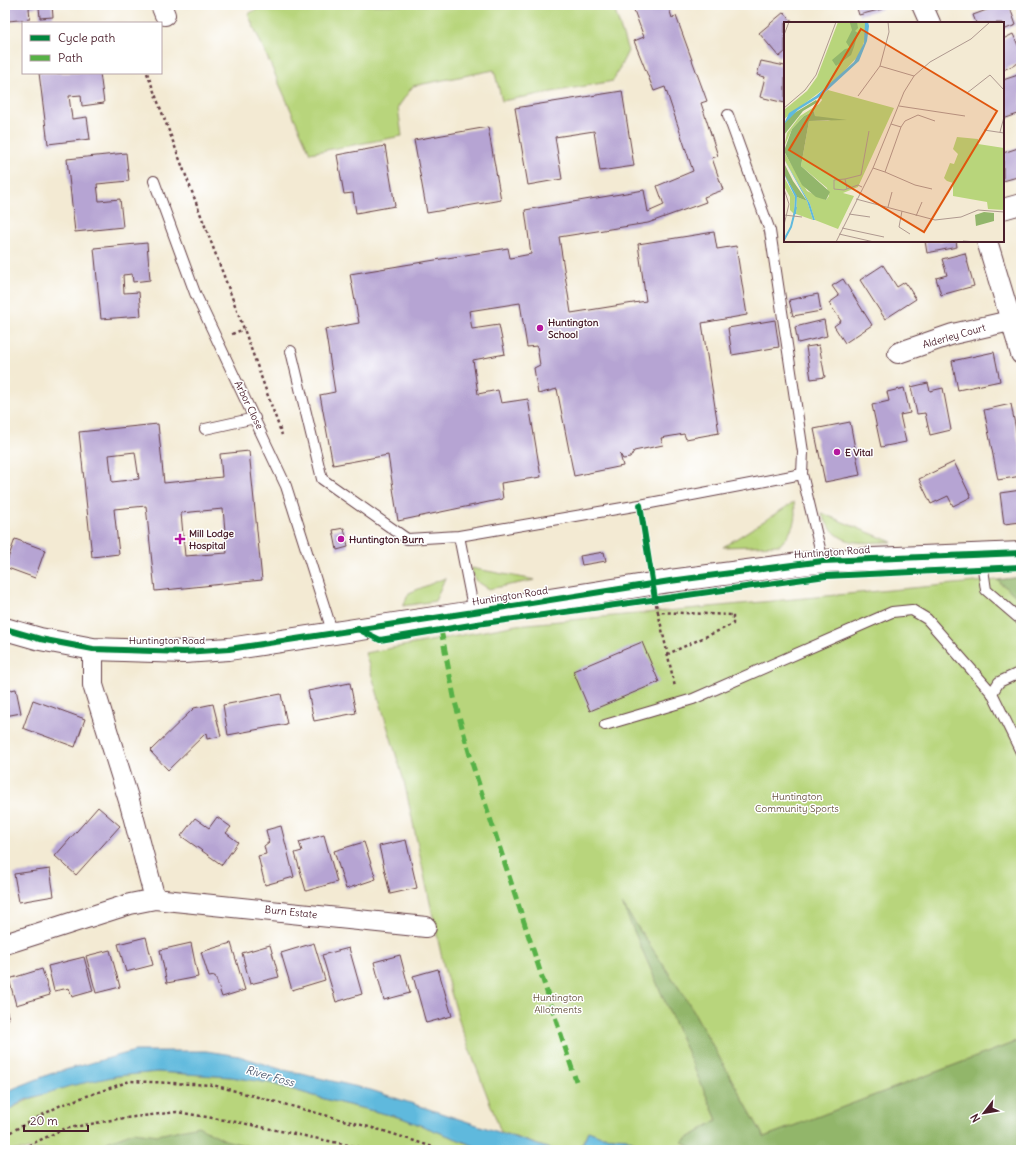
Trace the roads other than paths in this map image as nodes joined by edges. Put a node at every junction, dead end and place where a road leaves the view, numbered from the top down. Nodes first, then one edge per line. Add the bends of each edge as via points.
1 (922, 5) edge
2 (930, 22) edge
3 (728, 115) dead end
4 (154, 181) dead end
5 (1021, 204) edge
6 (1004, 209) edge
7 (987, 242) edge
8 (1010, 321) junction
9 (291, 351) dead end
10 (898, 353) dead end
11 (1021, 354) edge
12 (255, 418) junction
13 (205, 428) dead end
14 (802, 474) junction
15 (459, 536) junction
16 (1021, 553) edge
17 (981, 555) junction
18 (823, 561) junction
19 (474, 612) junction
20 (1021, 620) edge
21 (5, 629) edge
22 (333, 634) junction
23 (93, 648) junction
24 (1021, 672) edge
25 (992, 693) junction
26 (605, 725) dead end
27 (1021, 752) edge
28 (156, 899) junction
29 (426, 927) dead end
30 (5, 944) edge

1 - 2 street
3 - 14 lane via 770,231 803,452
4 - 12 lane, Arbor Close via 195,293
5 - 6 street
7 - 8 street
8 - 10 street, Alderley Court via 953,334
8 - 11 street
9 - 15 lane via 322,479 407,539
12 - 13 lane
12 - 22 lane, Arbor Close via 286,486
14 - 15 lane
14 - 18 lane
15 - 19 lane
16 - 17 street, Huntington Road
17 - 18 street, Huntington Road
17 - 20 lane via 986,590
18 - 19 street, Huntington Road via 670,580
19 - 22 street, Huntington Road
21 - 23 street, Huntington Road via 40,639
22 - 23 street, Huntington Road via 229,649 184,652
23 - 28 street via 93,685
24 - 25 lane via 999,682
25 - 26 lane via 927,620 912,610 892,612 693,699
25 - 27 lane
28 - 29 street, Burn Estate
28 - 30 street, Burn Estate via 130,904

